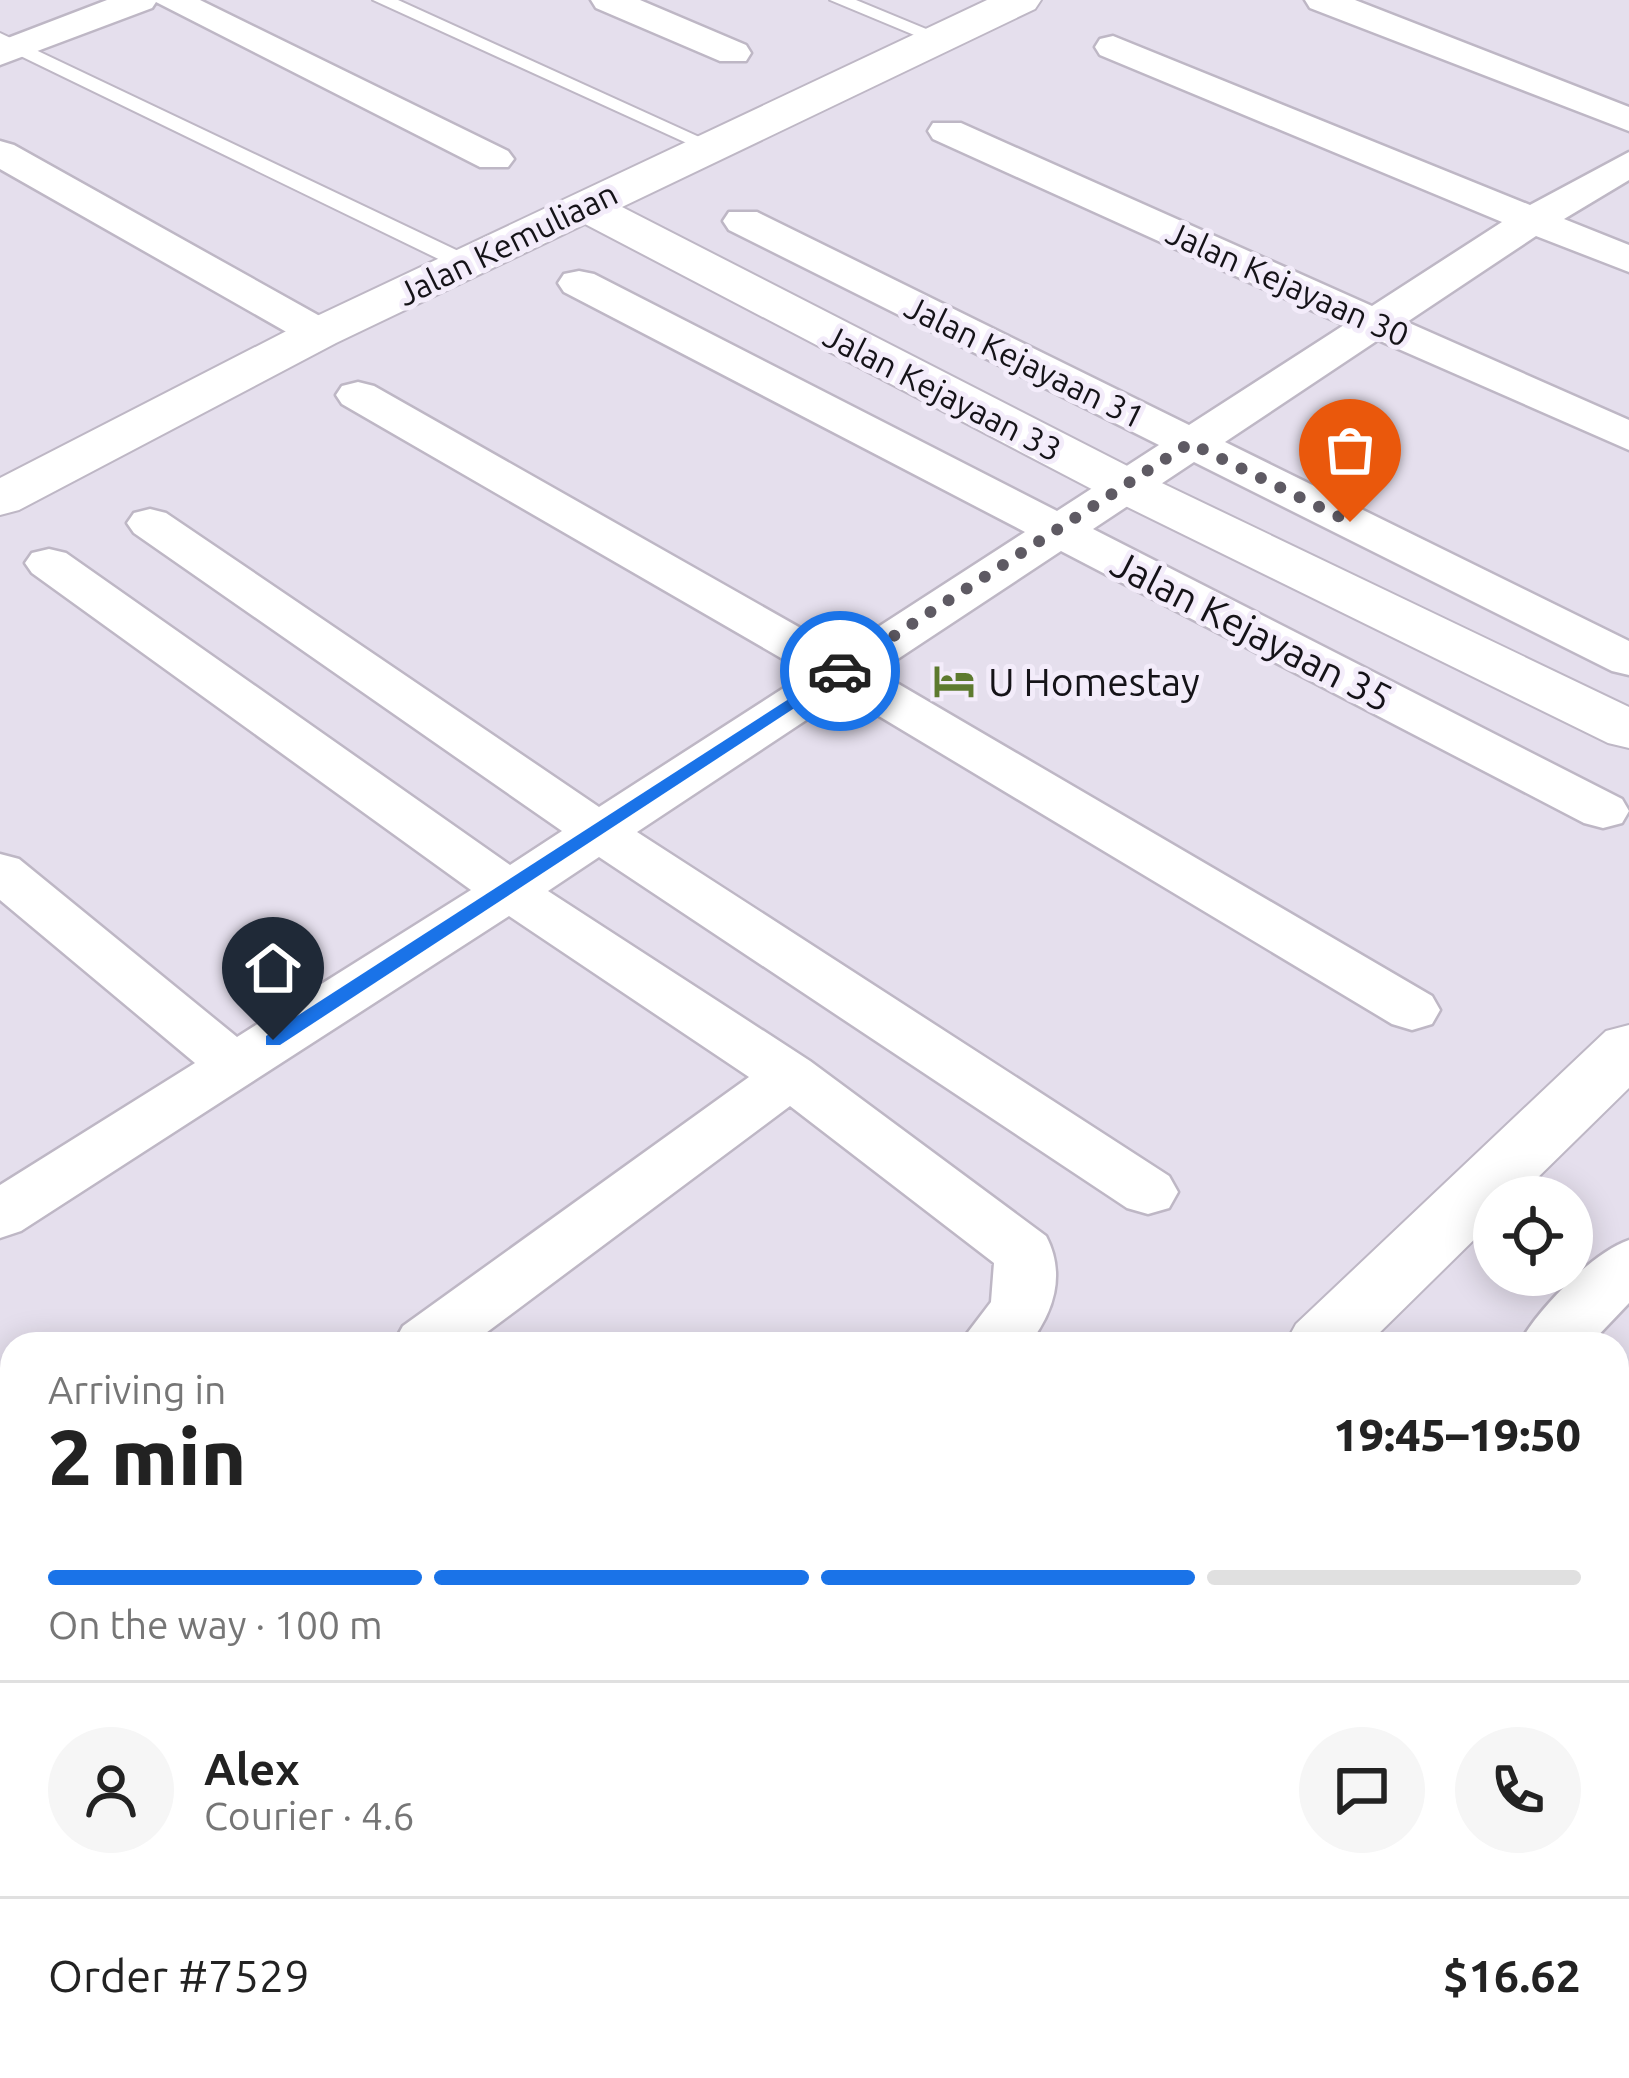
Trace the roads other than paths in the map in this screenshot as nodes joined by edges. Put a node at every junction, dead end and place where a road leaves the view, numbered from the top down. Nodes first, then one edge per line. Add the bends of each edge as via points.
1 (139, 0) edge
2 (172, 0) edge
3 (382, 0) edge
4 (609, 0) edge
5 (839, 0) edge
6 (1020, 0) edge
7 (1323, 0) edge
8 (938, 38) junction
9 (6, 47) edge
10 (1113, 47) dead end
11 (733, 53) dead end
12 (1629, 120) edge
13 (947, 131) dead end
14 (709, 146) junction
15 (0, 153) edge
16 (494, 159) dead end
17 (1629, 164) edge
18 (583, 206) junction
19 (1533, 220) junction
20 (743, 221) dead end
21 (1629, 260) edge
22 (465, 263) junction
23 (579, 283) dead end
24 (1376, 322) junction
25 (319, 333) junction
26 (358, 395) dead end
27 (1629, 437) edge
28 (1190, 443) junction
29 (1124, 485) junction
30 (0, 499) edge
31 (150, 523) dead end
32 (1056, 529) junction
33 (49, 563) dead end
34 (1629, 660) edge
35 (840, 671) junction
36 (1629, 730) edge
37 (1604, 812) dead end
38 (599, 832) junction
39 (0, 872) edge
40 (509, 891) junction
41 (1412, 1010) dead end
42 (1629, 1048) edge
43 (234, 1065) junction
44 (790, 1076) junction
45 (1148, 1192) dead end
46 (0, 1215) edge
47 (1629, 1264) edge
48 (441, 1332) edge
49 (1003, 1332) edge
50 (1334, 1332) edge
51 (1563, 1332) edge

1 - 9 street
2 - 16 street
3 - 14 lane
4 - 11 street
5 - 8 lane
6 - 8 street, Jalan Kemuliaan
7 - 12 street
8 - 14 street, Jalan Kemuliaan
9 - 22 lane
10 - 19 street
13 - 24 street, Jalan Kejayaan 30
14 - 18 street, Jalan Kemuliaan
15 - 25 street
17 - 19 street
18 - 22 street, Jalan Kemuliaan
18 - 29 street, Jalan Kejayaan 33
19 - 21 street
19 - 24 street
20 - 28 street, Jalan Kejayaan 31
22 - 25 street, Jalan Kemuliaan
23 - 32 street, Jalan Kejayaan 35
24 - 27 street, Jalan Kejayaan 30
24 - 28 street
25 - 30 street, Jalan Kemuliaan
26 - 35 street
28 - 29 street
28 - 34 street, Jalan Kejayaan 31
29 - 32 street
29 - 36 street, Jalan Kejayaan 33
31 - 38 street
32 - 35 street
32 - 37 street, Jalan Kejayaan 35
33 - 40 street
35 - 38 street
35 - 41 street
38 - 40 street
38 - 45 street
39 - 43 street
40 - 43 street
40 - 44 street
42 - 50 street
43 - 46 street
44 - 48 street
44 - 49 street via 1024,1253 1020,1315
47 - 51 street

